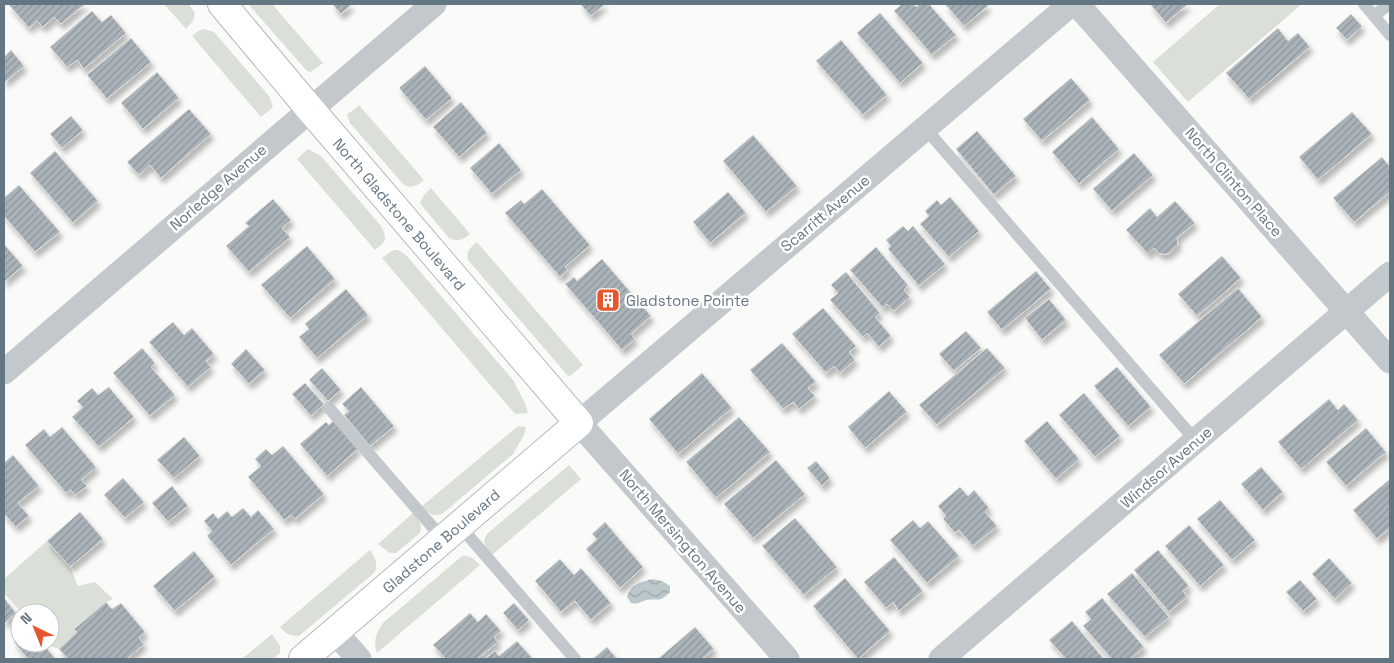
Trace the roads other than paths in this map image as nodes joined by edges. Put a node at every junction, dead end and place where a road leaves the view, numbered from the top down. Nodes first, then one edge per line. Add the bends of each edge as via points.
1 (222, 4) edge
2 (434, 4) edge
3 (1071, 4) edge
4 (1077, 4) edge
5 (1364, 4) edge
6 (1388, 4) edge
7 (1374, 16) junction
8 (1390, 34) edge
9 (310, 109) junction
10 (925, 128) junction
11 (1390, 274) edge
12 (1347, 311) junction
13 (1390, 361) edge
14 (4, 372) edge
15 (329, 408) dead end
16 (579, 423) junction
17 (1196, 441) junction
18 (451, 532) junction
19 (335, 632) junction
20 (303, 659) edge
21 (359, 659) edge
22 (575, 659) edge
23 (787, 659) edge
24 (941, 659) edge

1 - 9 street, North Gladstone Boulevard
2 - 9 street, Norledge Avenue
3 - 10 street, Scarritt Avenue
4 - 12 street, North Clinton Place
5 - 7 lane
6 - 7 lane
7 - 8 lane
9 - 14 street, Norledge Avenue
9 - 16 street, North Gladstone Boulevard
10 - 16 street, Scarritt Avenue
10 - 17 lane
11 - 12 street, Windsor Avenue
12 - 13 street, North Clinton Place
12 - 17 street, Windsor Avenue
15 - 18 lane
16 - 18 street, Gladstone Boulevard
16 - 23 street, North Mersington Avenue
17 - 24 street, Windsor Avenue
18 - 19 street, Gladstone Boulevard
18 - 22 lane
19 - 20 street, Gladstone Boulevard
19 - 21 street

